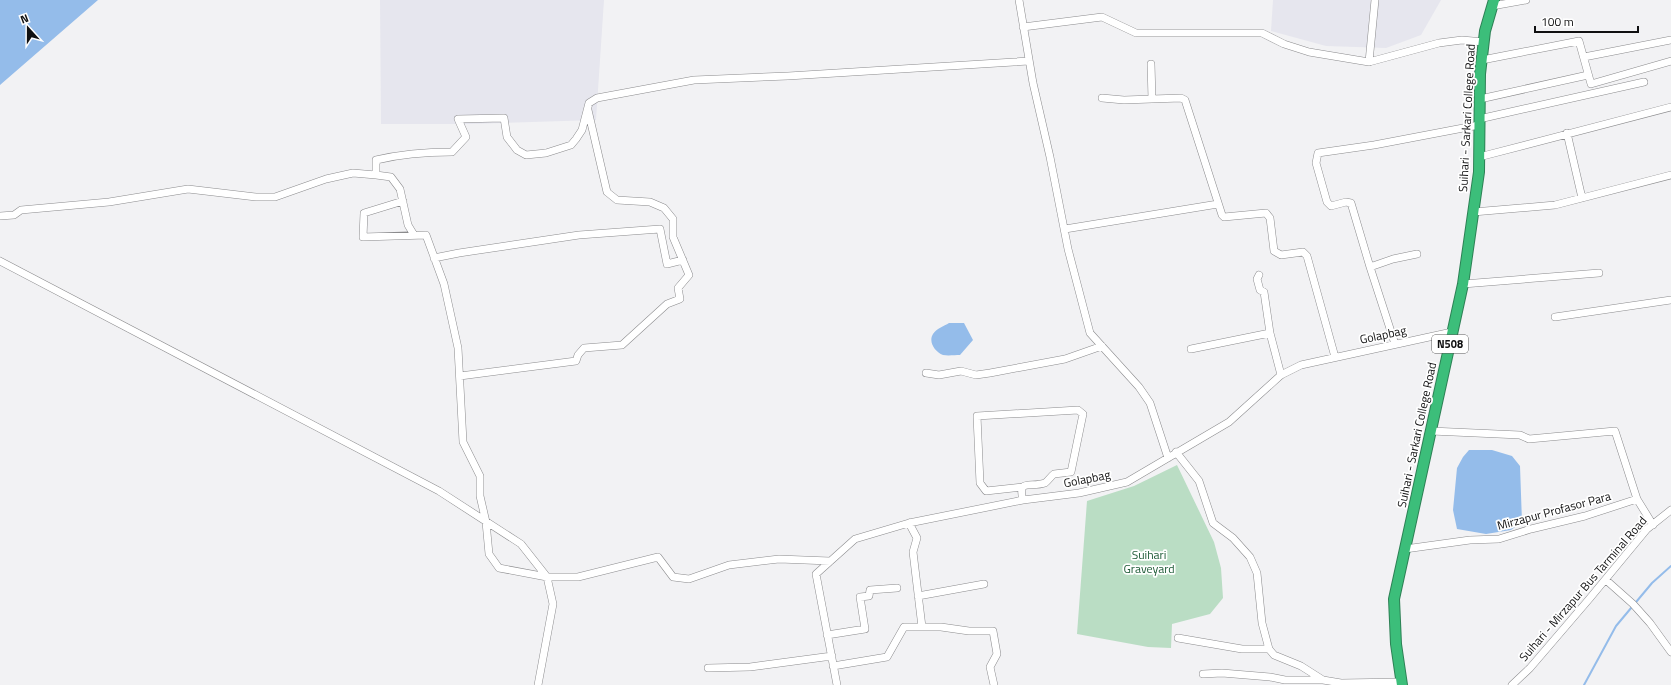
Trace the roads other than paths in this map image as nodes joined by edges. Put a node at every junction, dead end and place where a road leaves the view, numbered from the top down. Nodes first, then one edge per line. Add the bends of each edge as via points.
1 (1019, 0) edge
2 (1375, 0) edge
3 (1526, 0) edge
4 (1493, 3) edge
5 (1023, 27) junction
6 (1671, 40) edge
7 (1484, 42) junction
8 (1584, 58) junction
9 (1482, 60) junction
10 (1029, 61) junction
11 (1671, 61) edge
12 (1369, 62) junction
13 (1151, 64) dead end
14 (1588, 75) junction
15 (1644, 82) dead end
16 (1102, 98) dead end
17 (1152, 99) junction
18 (1480, 99) junction
19 (1671, 107) edge
20 (588, 108) junction
21 (1479, 122) junction
22 (1567, 133) junction
23 (1479, 157) junction
24 (376, 175) junction
25 (1671, 175) edge
26 (1582, 198) junction
27 (403, 201) junction
28 (1218, 204) junction
29 (1473, 212) junction
30 (0, 216) edge
31 (1065, 229) junction
32 (414, 235) junction
33 (1417, 254) dead end
34 (434, 258) junction
35 (683, 260) junction
36 (0, 261) edge
37 (1370, 267) junction
38 (1599, 273) dead end
39 (1259, 275) dead end
40 (1463, 284) junction
41 (1671, 300) edge
42 (1555, 317) dead end
43 (1452, 332) junction
44 (1270, 333) junction
45 (1395, 344) junction
46 (1102, 346) junction
47 (1191, 349) dead end
48 (1335, 357) junction
49 (926, 373) dead end
50 (1281, 375) junction
51 (460, 376) junction
52 (1431, 431) junction
53 (1176, 452) junction
54 (1168, 458) junction
55 (1022, 487) junction
56 (1637, 499) junction
57 (1023, 500) junction
58 (1671, 510) edge
59 (486, 522) junction
60 (908, 524) junction
61 (1653, 525) junction
62 (1405, 549) junction
63 (830, 561) junction
64 (546, 577) junction
65 (1606, 580) junction
66 (984, 584) dead end
67 (897, 588) dead end
68 (918, 596) junction
69 (922, 627) junction
70 (827, 635) junction
71 (1178, 638) dead end
72 (1268, 649) junction
73 (1671, 652) edge
74 (832, 656) junction
75 (834, 666) junction
76 (708, 668) dead end
77 (1203, 674) dead end
78 (1323, 680) junction
79 (1401, 683) edge
80 (538, 685) edge
81 (837, 685) edge
82 (994, 685) edge
83 (1512, 685) edge

1 - 5 street
2 - 12 street
3 - 4 street
4 - 7 highway, Suihari - Sarkari College Road / N508
5 - 10 street
5 - 12 street via 1102,17 1136,33 1262,33 1309,52
6 - 8 street
7 - 9 highway, Suihari - Sarkari College Road / N508
7 - 12 street via 1462,40 1439,43
8 - 9 street via 1580,41
8 - 14 street
9 - 18 highway, Suihari - Sarkari College Road / N508
10 - 20 street via 694,80 597,98 589,103
10 - 31 street
11 - 14 street via 1591,84
13 - 17 street
14 - 18 street
15 - 21 street
16 - 17 street
17 - 28 street via 1184,100
18 - 21 highway, Suihari - Sarkari College Road / N508
19 - 22 street
20 - 24 street via 582,130 571,145 546,153 526,155 517,150 507,138 504,118 458,119 466,137 452,152 424,152 376,160
20 - 35 street via 607,192 617,200 650,202 664,208 673,219 673,237
21 - 23 highway, Suihari - Sarkari College Road / N508
21 - 37 street via 1382,144 1318,152 1316,162 1327,202 1331,206 1351,203
22 - 23 street
22 - 26 street
23 - 29 highway, Suihari - Sarkari College Road / N508
24 - 27 street via 391,176 400,189
24 - 30 street via 353,174 326,179 275,197 188,189 109,202 21,210 14,215
25 - 26 street
26 - 29 street via 1555,205
27 - 32 street via 408,225
27 - 32 street via 364,213 362,237
28 - 31 street
28 - 48 street via 1224,217 1266,213 1270,218 1274,251 1280,255 1303,252 1308,256
29 - 40 highway, Suihari - Sarkari College Road / N508
31 - 46 street via 1090,333
32 - 34 street via 426,235
33 - 37 street
34 - 35 street via 579,235 660,229 667,264
34 - 51 street via 444,284 458,348
35 - 51 street via 689,275 678,288 680,299 667,304 622,344 584,348 576,361
36 - 59 street via 439,491
37 - 45 street
38 - 40 street
39 - 44 street via 1257,279 1260,290 1264,292
40 - 43 highway, Suihari - Sarkari College Road / N508
41 - 42 street
43 - 45 street, Golapbag
43 - 52 highway, Suihari - Sarkari College Road / N508
44 - 47 street
44 - 50 street
45 - 48 street, Golapbag
46 - 49 street via 1065,359 990,373
46 - 54 street via 1140,387 1150,403
48 - 50 street, Golapbag via 1301,365
50 - 53 street, Golapbag via 1229,422
51 - 59 street via 463,442 480,476 480,496
52 - 56 street via 1520,435 1529,439 1615,431
52 - 62 highway, Suihari - Sarkari College Road / N508
53 - 54 street, Golapbag
53 - 72 street via 1199,481 1213,523 1233,538 1250,557 1257,573 1262,623
54 - 57 street, Golapbag via 1127,482 1079,493
55 - 55 street via 986,491 980,483 977,416 1078,410 1081,412 1083,414 1071,472 1054,474 1046,482
55 - 57 street via 1020,491
56 - 61 street
56 - 62 street, Mirzapur Profasor Para via 1499,539 1470,540
57 - 60 street, Golapbag
58 - 61 street, Suihari - Mirzapur Bus Tarminal Road
59 - 64 street via 521,544
59 - 64 street via 489,554 499,568
60 - 63 street, Golapbag via 856,539
60 - 68 street via 917,538 913,552
61 - 65 street, Suihari - Mirzapur Bus Tarminal Road
62 - 79 highway, Suihari - Sarkari College Road / N508 via 1394,599
63 - 64 street via 779,560 730,565 689,579 673,577 658,557 578,576
63 - 70 street, Golapbag via 816,574
64 - 80 street via 553,604
65 - 73 street via 1637,609
65 - 83 street, Suihari - Mirzapur Bus Tarminal Road via 1530,668
66 - 68 street
67 - 70 street via 870,590 869,596 860,597 865,629
68 - 69 street
69 - 75 street via 904,627 887,657
69 - 82 street via 993,631 997,654 990,667
70 - 74 street, Golapbag
71 - 72 street via 1242,649
72 - 78 street via 1274,655 1301,666
74 - 75 street, Golapbag
74 - 76 street via 750,667
75 - 81 street, Golapbag
77 - 78 street
78 - 79 street via 1341,683

